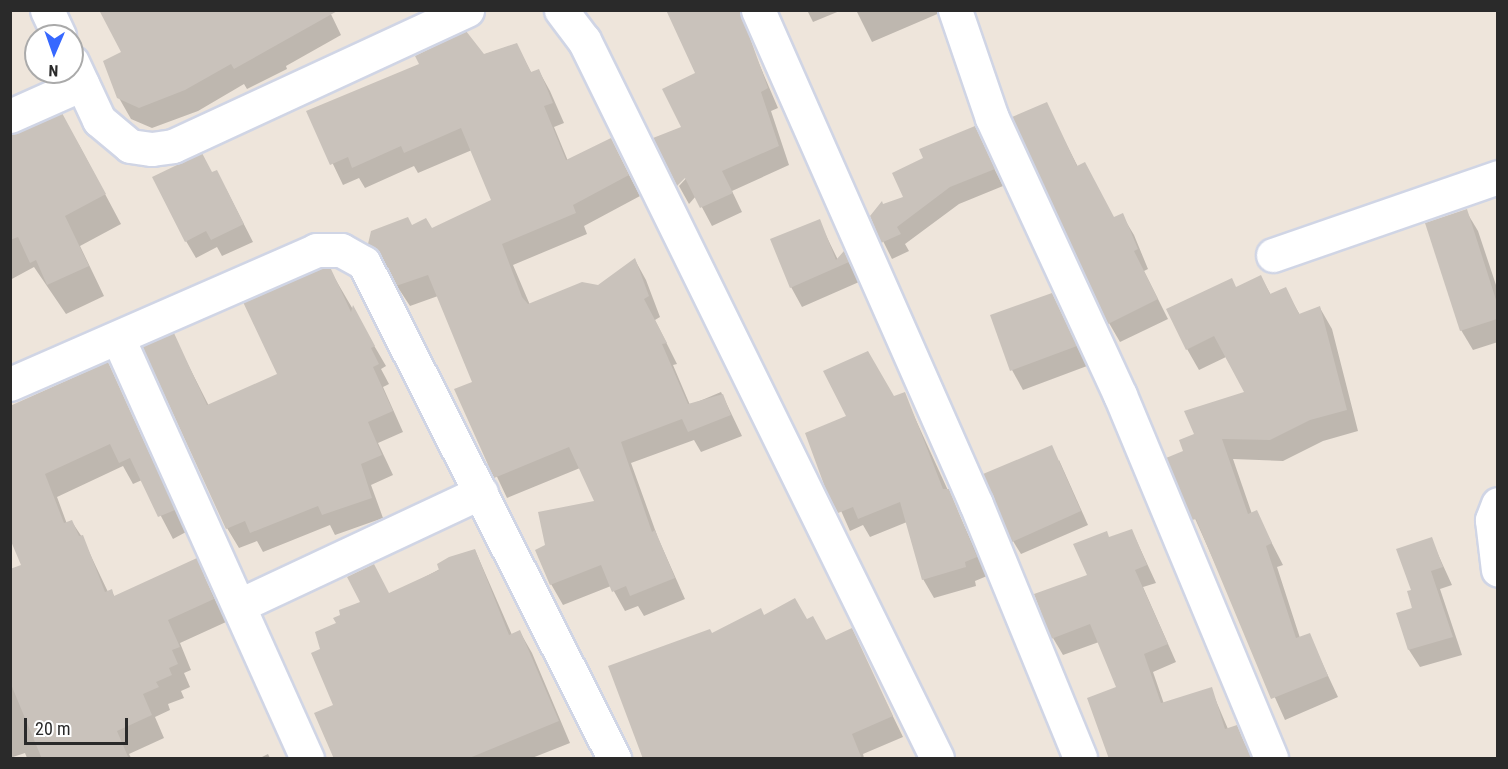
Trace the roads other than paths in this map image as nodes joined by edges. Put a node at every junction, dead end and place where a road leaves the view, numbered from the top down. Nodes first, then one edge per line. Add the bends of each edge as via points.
1 (47, 10) edge
2 (467, 10) edge
3 (561, 10) edge
4 (758, 10) edge
5 (955, 10) edge
6 (53, 24) edge
7 (61, 84) edge
8 (82, 84) edge
9 (10, 116) edge
10 (1497, 177) edge
11 (1273, 255) dead end
12 (118, 338) junction
13 (10, 384) edge
14 (482, 492) junction
15 (1497, 504) edge
16 (1497, 570) edge
17 (240, 605) junction
18 (612, 758) edge
19 (307, 759) edge
20 (937, 759) edge
21 (1080, 759) edge
22 (1271, 759) edge

1 - 6 street
2 - 8 street via 173,146 129,146 99,120
3 - 20 street via 584,40
4 - 21 street via 976,504
5 - 22 street via 992,118 1120,395
7 - 9 street
10 - 11 street
12 - 13 street
12 - 14 street via 316,250 341,250 364,263
12 - 17 street
14 - 17 street
14 - 18 street
15 - 16 street via 1492,520
17 - 19 street

